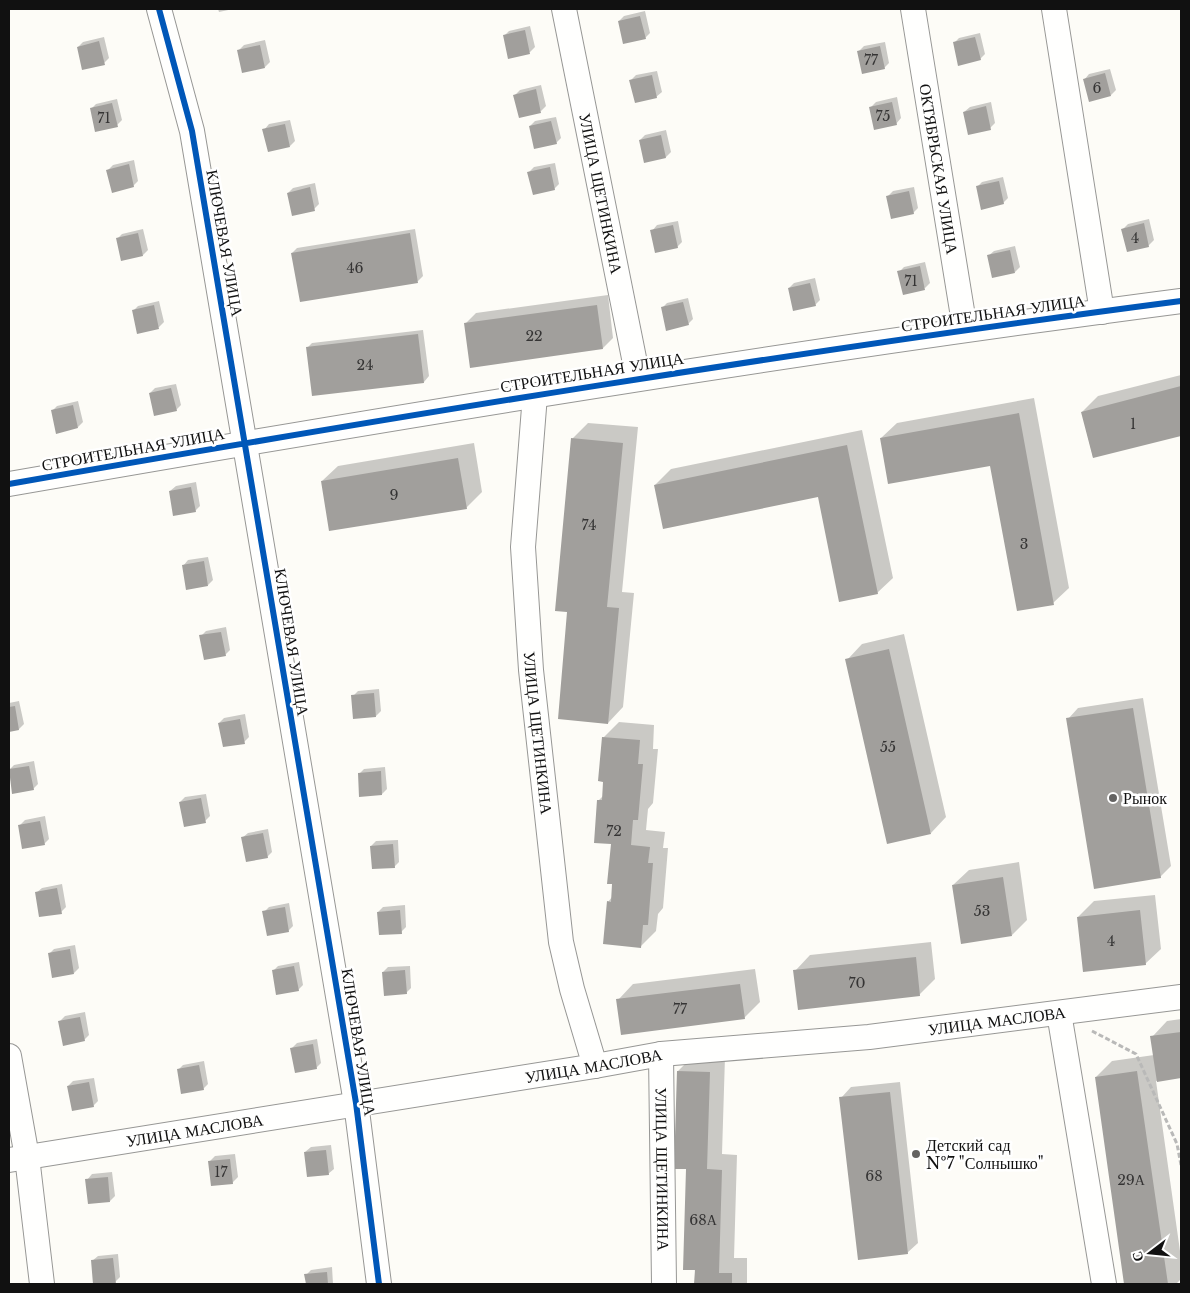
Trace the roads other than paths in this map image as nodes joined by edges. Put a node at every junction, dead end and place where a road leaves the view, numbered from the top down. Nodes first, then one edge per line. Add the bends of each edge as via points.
1 (159, 9) edge
2 (564, 9) edge
3 (913, 9) edge
4 (1054, 9) edge
5 (1181, 301) edge
6 (1102, 312) junction
7 (965, 329) junction
8 (638, 378) junction
9 (535, 395) junction
10 (245, 443) junction
11 (9, 484) edge
12 (1181, 997) edge
13 (1060, 1012) junction
14 (661, 1054) junction
15 (9, 1056) edge
16 (595, 1066) junction
17 (356, 1104) junction
18 (18, 1158) edge
19 (42, 1284) edge
20 (379, 1284) edge
21 (664, 1284) edge
22 (1104, 1284) edge

1 - 10 street, КЛЮЧЕВАЯ УЛИЦА via 192,132
2 - 8 street, УЛИЦА ЩЕТИНКИНА
3 - 7 street, ОКТЯБРЬСКАЯ УЛИЦА
4 - 6 street
5 - 6 street, СТРОИТЕЛЬНАЯ УЛИЦА
6 - 7 street, СТРОИТЕЛЬНАЯ УЛИЦА
7 - 8 street, СТРОИТЕЛЬНАЯ УЛИЦА
8 - 9 street, СТРОИТЕЛЬНАЯ УЛИЦА
9 - 10 street, СТРОИТЕЛЬНАЯ УЛИЦА
9 - 16 street, УЛИЦА ЩЕТИНКИНА via 523,547 531,670 561,942
10 - 11 street, СТРОИТЕЛЬНАЯ УЛИЦА
10 - 17 street, КЛЮЧЕВАЯ УЛИЦА
12 - 13 street, УЛИЦА МАСЛОВА
13 - 14 street, УЛИЦА МАСЛОВА via 869,1037
13 - 22 street
14 - 16 street, УЛИЦА МАСЛОВА
14 - 21 street, УЛИЦА ЩЕТИНКИНА
15 - 18 street
16 - 17 street, УЛИЦА МАСЛОВА
17 - 18 street, УЛИЦА МАСЛОВА
17 - 20 street, КЛЮЧЕВАЯ УЛИЦА
18 - 19 street

